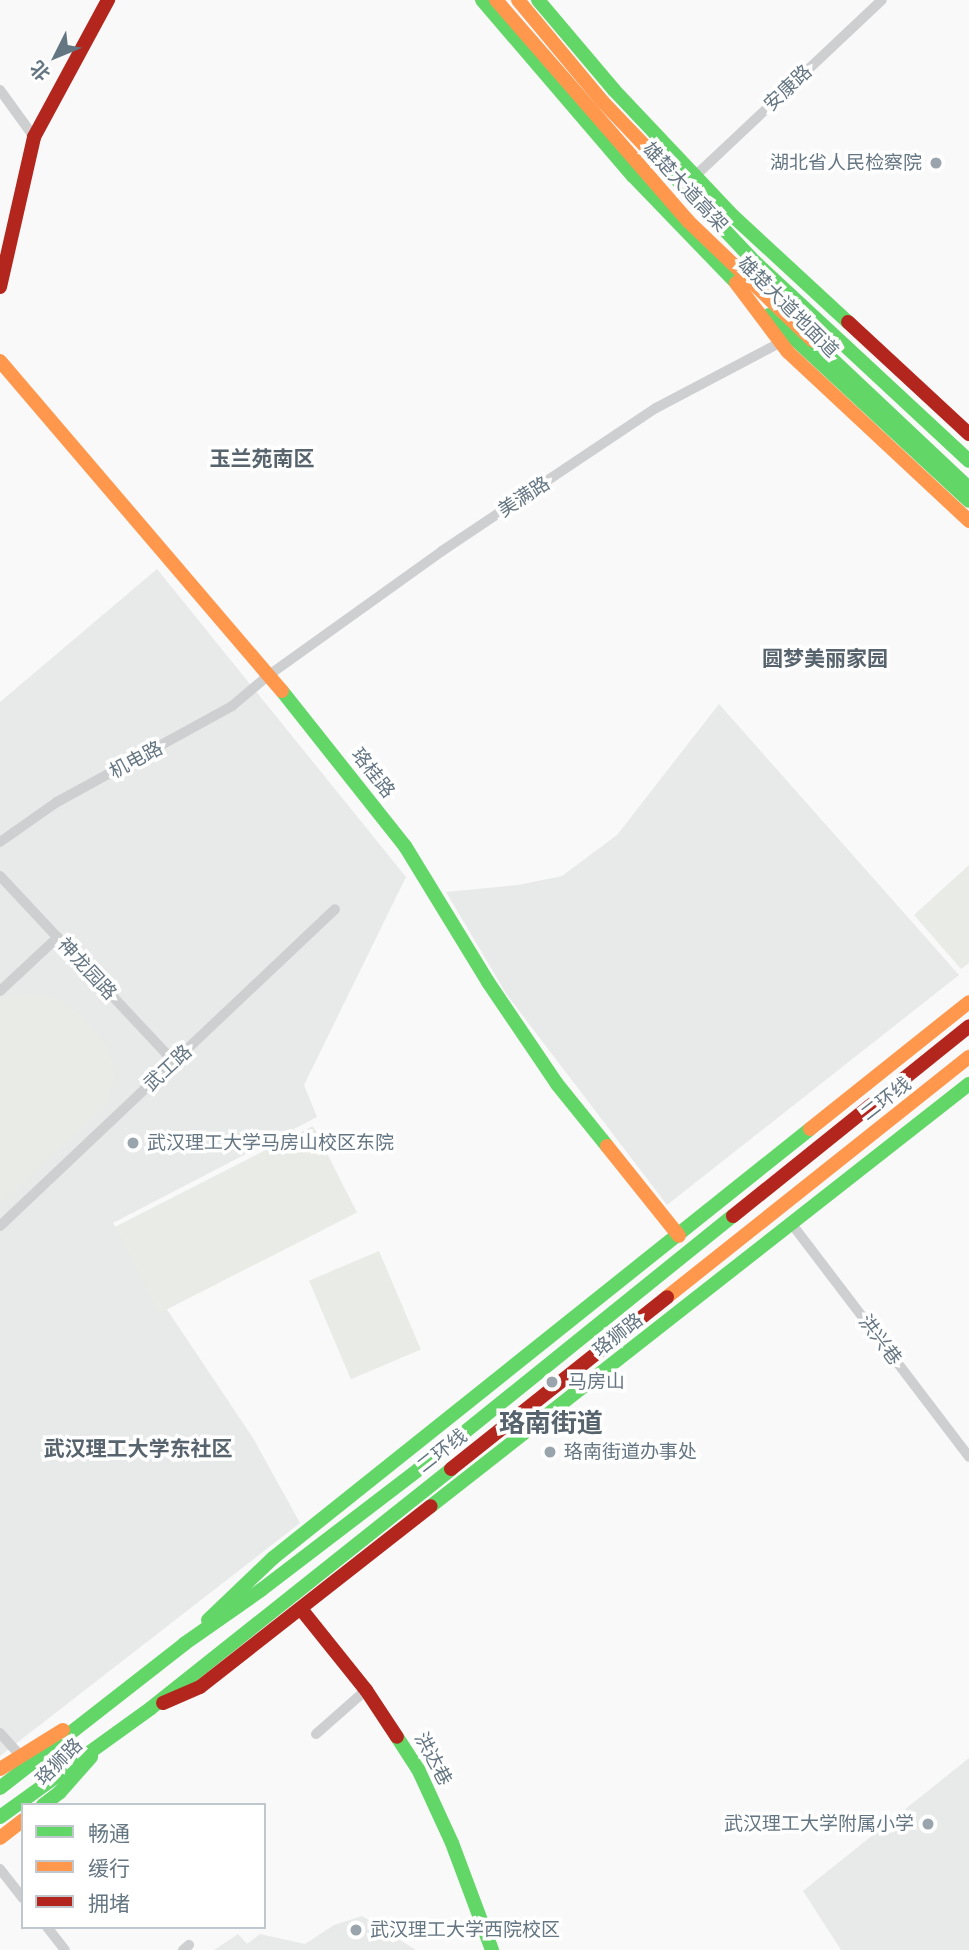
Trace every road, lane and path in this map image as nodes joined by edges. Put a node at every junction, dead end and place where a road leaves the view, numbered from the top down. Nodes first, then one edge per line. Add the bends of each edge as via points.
1 (108, 0) edge
2 (482, 0) edge
3 (496, 0) edge
4 (518, 0) edge
5 (538, 0) edge
6 (882, 0) edge
7 (0, 90) edge
8 (34, 137) junction
9 (694, 177) junction
10 (688, 221) junction
11 (0, 287) edge
12 (792, 338) junction
13 (0, 361) edge
14 (969, 434) edge
15 (969, 461) edge
16 (969, 488) edge
17 (969, 501) edge
18 (969, 521) edge
19 (269, 675) junction
20 (0, 842) edge
21 (0, 876) edge
22 (335, 909) dead end
23 (58, 937) junction
24 (0, 990) edge
25 (969, 1002) edge
26 (969, 1026) edge
27 (966, 1060) edge
28 (174, 1062) junction
29 (969, 1084) edge
30 (791, 1223) junction
31 (0, 1226) edge
32 (679, 1236) junction
33 (969, 1457) edge
34 (300, 1609) junction
35 (184, 1644) junction
36 (366, 1690) junction
37 (150, 1708) junction
38 (96, 1712) junction
39 (0, 1733) edge
40 (316, 1734) dead end
41 (101, 1746) junction
42 (20, 1755) junction
43 (0, 1769) edge
44 (0, 1788) edge
45 (46, 1803) edge
46 (0, 1817) edge
47 (21, 1822) edge
48 (0, 1838) edge
49 (0, 1870) edge
50 (21, 1896) edge
51 (49, 1929) edge
52 (65, 1950) edge
53 (492, 1950) edge

1 - 8 main road
2 - 12 main road, 雄楚大道地面道 via 633,176
3 - 10 main road, 雄楚大道高架
4 - 15 main road, 雄楚大道高架 via 603,102 755,262
5 - 9 main road, 雄楚大道地面道
6 - 9 street, 安康路
7 - 8 street
8 - 11 main road
9 - 14 main road, 雄楚大道地面道
10 - 16 main road, 雄楚大道高架
10 - 18 main road via 788,352
12 - 17 main road, 雄楚大道地面道
12 - 19 street, 美满路 via 656,408 442,551
13 - 19 main road, 珞桂路
19 - 20 street, 机电路 via 232,706 57,802
19 - 32 main road, 珞桂路 via 405,846 557,1084
21 - 23 street, 神龙园路
22 - 28 street, 武工路
23 - 24 street
23 - 28 street, 神龙园路
25 - 32 main road, 珞狮路
26 - 35 main road, 二环线 via 419,1469
27 - 37 main road, 二环线
28 - 31 street, 武工路
29 - 30 main road, 珞狮路
30 - 33 street, 洪兴巷
30 - 34 main road, 珞狮路
32 - 35 main road, 珞狮路 via 273,1558
34 - 36 main road, 洪达巷
34 - 37 main road, 珞狮路 via 200,1687
35 - 38 main road, 二环线
36 - 40 street
36 - 53 main road, 洪达巷 via 418,1769
37 - 41 main road, 二环线
38 - 42 main road, 珞狮路
38 - 44 main road, 二环线
39 - 42 street
41 - 45 main road, 珞狮路
41 - 46 main road, 二环线
42 - 43 main road, 珞狮路
47 - 48 main road
49 - 50 street
51 - 52 street

